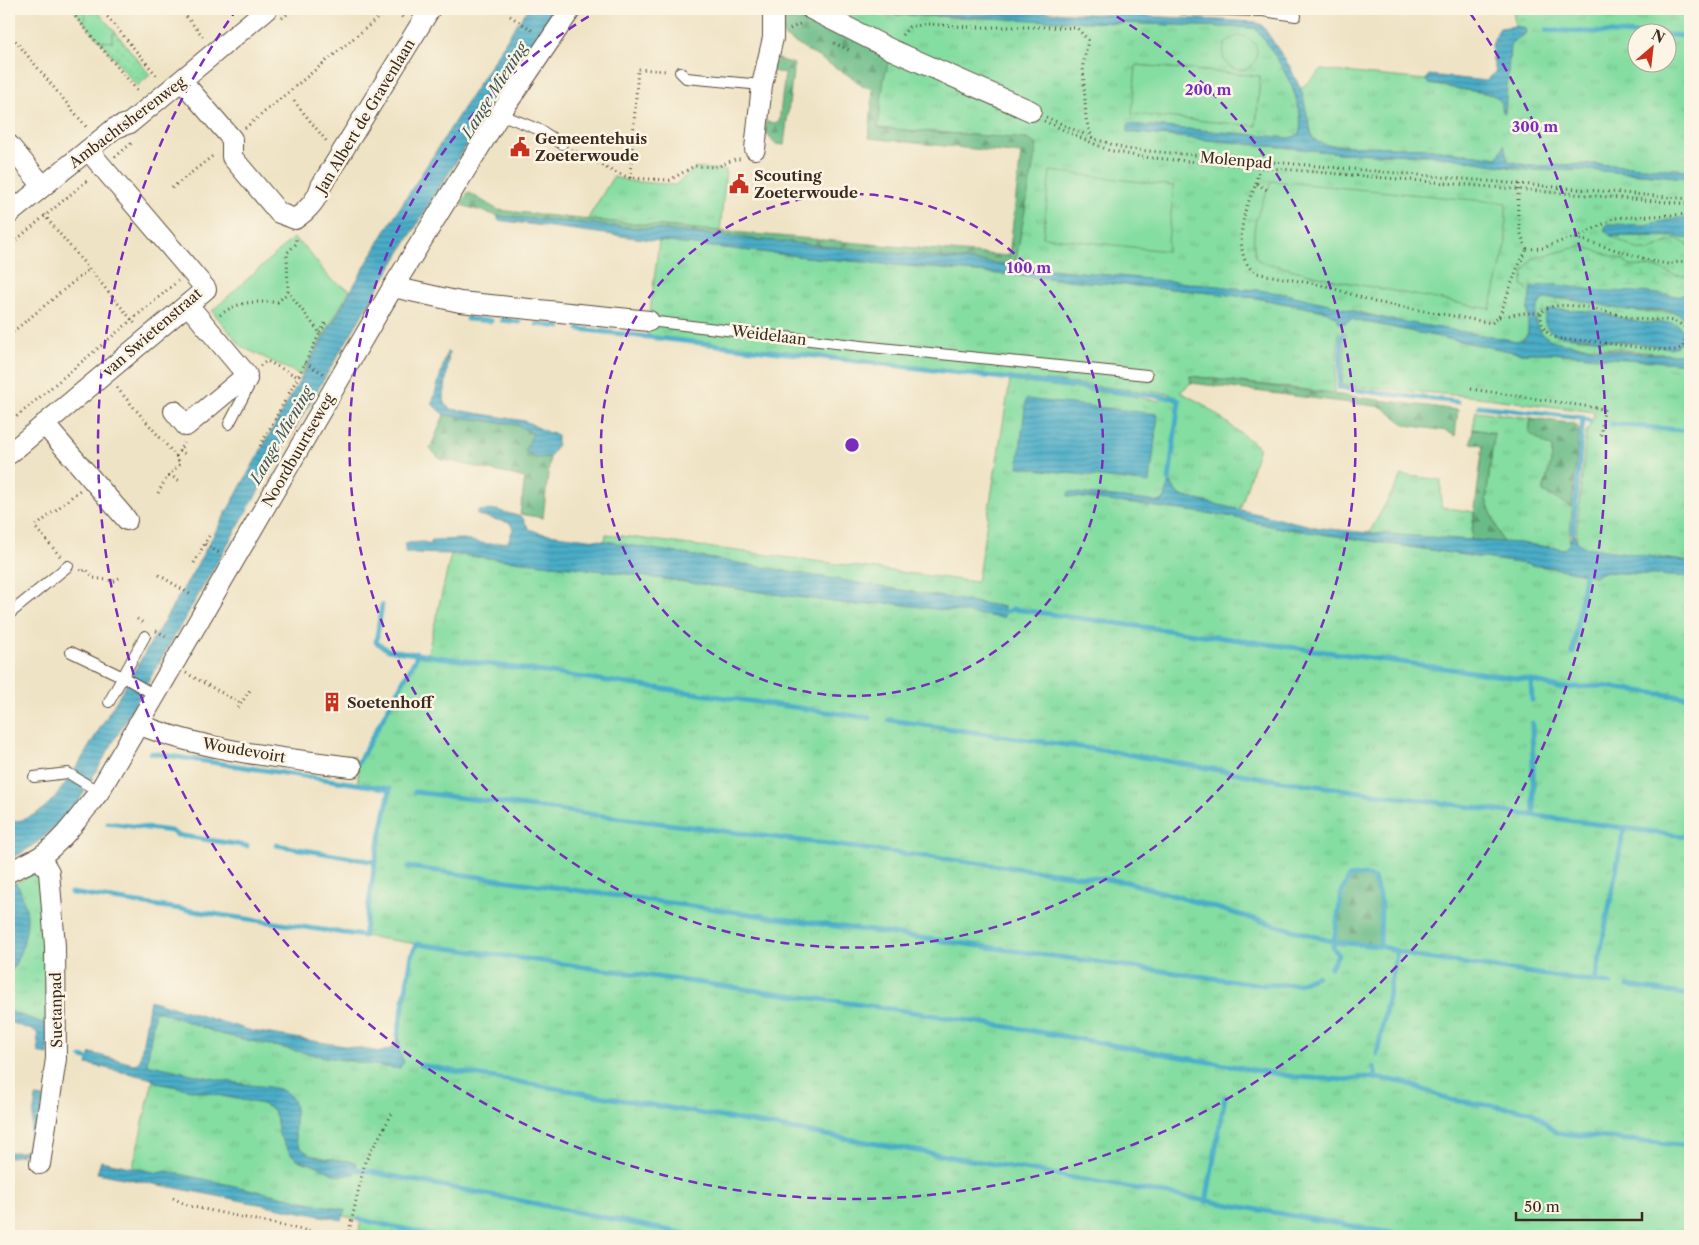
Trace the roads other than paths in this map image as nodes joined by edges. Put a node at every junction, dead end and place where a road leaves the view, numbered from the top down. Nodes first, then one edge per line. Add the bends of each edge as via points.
1 (267, 9) edge
2 (430, 9) edge
3 (571, 9) edge
4 (773, 9) edge
5 (811, 9) edge
6 (1183, 9) edge
7 (1296, 16) dead end
8 (680, 72) road end
9 (762, 85) junction
10 (175, 86) junction
11 (500, 114) junction
12 (1035, 115) road end
13 (562, 144) road end
14 (9, 145) edge
15 (93, 145) junction
16 (755, 150) road end
17 (36, 192) junction
18 (9, 214) edge
19 (393, 287) junction
20 (188, 305) junction
21 (649, 322) joint
22 (247, 375) junction
23 (1147, 375) dead end
24 (180, 419) road end
25 (44, 424) junction
26 (229, 424) dead end
27 (9, 454) edge
28 (127, 520) dead end
29 (72, 566) road end
30 (9, 614) edge
31 (145, 636) dead end
32 (71, 652) dead end
33 (125, 678) junction
34 (152, 694) junction
35 (109, 702) dead end
36 (138, 724) junction
37 (352, 767) dead end
38 (34, 777) dead end
39 (96, 790) junction
40 (40, 857) junction
41 (11, 871) edge
42 (40, 1164) dead end

1 - 10 street, Ambachtsherenweg
2 - 10 street, Jan Albert de Gravenlaan via 308,210 295,220 279,213 232,148
3 - 11 street, Noordbuurtseweg
4 - 9 street via 773,38
5 - 12 street
6 - 7 lane via 1263,10
8 - 9 lane via 686,78
9 - 16 street
10 - 15 street, Ambachtsherenweg via 130,123 115,128
11 - 13 lane via 540,130
11 - 19 street, Noordbuurtseweg
14 - 17 street
15 - 17 street, Ambachtsherenweg
15 - 20 street, van Swietenstraat via 206,289
17 - 18 street, Ambachtsherenweg
19 - 21 street, Weidelaan via 460,302
19 - 34 street, Noordbuurtseweg via 173,666
20 - 22 street
20 - 25 street, van Swietenstraat
21 - 23 lane, Weidelaan
22 - 24 street
22 - 26 lane via 252,380
25 - 27 street, van Swietenstraat
25 - 28 street
29 - 30 lane
31 - 33 lane
32 - 33 lane
33 - 34 lane
33 - 35 lane
34 - 36 street, Noordbuurtseweg
36 - 37 street, Woudevoirt via 159,733 245,753
36 - 39 street, Noordbuurtseweg
38 - 39 lane via 68,773
39 - 40 street, Noordbuurtseweg via 66,833
40 - 41 street, Noordbuurtseweg
40 - 42 street, Suetanpad via 49,872 55,946 56,1059

